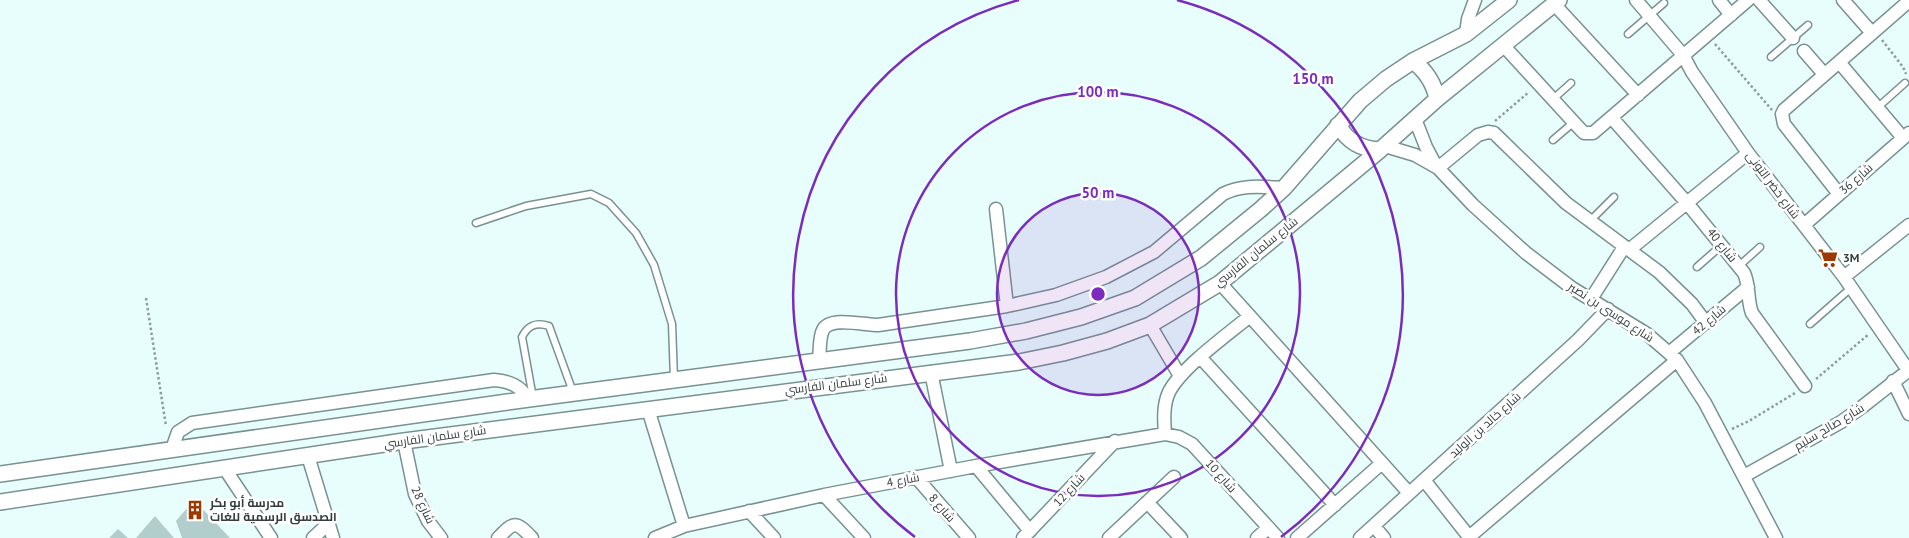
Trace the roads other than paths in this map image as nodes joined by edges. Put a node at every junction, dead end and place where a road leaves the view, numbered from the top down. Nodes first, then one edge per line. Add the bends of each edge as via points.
1 (1475, 0) edge
2 (1509, 0) edge
3 (1636, 0) edge
4 (1719, 0) edge
5 (1748, 0) edge
6 (1759, 0) edge
7 (1843, 0) edge
8 (1909, 1) edge
9 (1557, 2) edge
10 (1664, 3) dead end
11 (1731, 15) junction
12 (1649, 16) junction
13 (1808, 25) dead end
14 (1873, 32) junction
15 (1466, 34) junction
16 (1628, 34) dead end
17 (1793, 38) junction
18 (1503, 45) junction
19 (1804, 51) dead end
20 (1684, 55) junction
21 (1771, 57) dead end
22 (1413, 61) junction
23 (1839, 62) junction
24 (1824, 74) junction
25 (1571, 83) dead end
26 (1905, 83) road end
27 (1638, 95) junction
28 (1437, 99) junction
29 (1552, 100) junction
30 (1877, 108) junction
31 (1612, 118) junction
32 (1415, 119) junction
33 (1574, 122) junction
34 (1338, 125) junction
35 (1906, 135) edge
36 (1553, 140) dead end
37 (1383, 148) junction
38 (1748, 153) junction
39 (1438, 168) junction
40 (1284, 188) junction
41 (1839, 194) junction
42 (1614, 197) dead end
43 (1687, 203) junction
44 (996, 209) dead end
45 (1590, 221) junction
46 (476, 223) dead end
47 (1804, 225) junction
48 (1909, 225) edge
49 (1722, 245) junction
50 (1760, 247) dead end
51 (1627, 249) junction
52 (1739, 266) junction
53 (1698, 267) dead end
54 (1220, 283) junction
55 (1847, 283) junction
56 (1748, 287) junction
57 (1591, 299) junction
58 (1007, 306) junction
59 (1608, 309) junction
60 (1250, 316) junction
61 (1706, 322) junction
62 (1810, 324) dead end
63 (1150, 325) junction
64 (1673, 357) junction
65 (1200, 358) junction
66 (819, 361) junction
67 (1909, 370) edge
68 (931, 372) junction
69 (1180, 376) junction
70 (674, 380) junction
71 (1893, 381) junction
72 (1805, 386) dead end
73 (573, 393) junction
74 (531, 399) junction
75 (648, 409) junction
76 (1909, 414) edge
77 (1159, 434) junction
78 (404, 441) junction
79 (1115, 441) junction
80 (171, 449) junction
81 (308, 456) junction
82 (1382, 463) junction
83 (976, 466) junction
84 (225, 469) junction
85 (951, 471) junction
86 (0, 474) edge
87 (1744, 476) junction
88 (916, 477) junction
89 (1174, 477) dead end
90 (1424, 480) junction
91 (1409, 493) junction
92 (824, 495) junction
93 (0, 502) edge
94 (1147, 502) junction
95 (1335, 504) junction
96 (750, 511) junction
97 (328, 524) junction
98 (684, 526) junction
99 (1374, 526) junction
100 (1268, 528) junction
101 (1027, 535) edge
102 (271, 538) edge
103 (313, 538) edge
104 (333, 538) edge
105 (441, 538) edge
106 (498, 538) edge
107 (532, 538) edge
108 (655, 538) edge
109 (774, 538) edge
110 (864, 538) edge
111 (969, 538) edge
112 (1109, 538) edge
113 (1181, 538) edge
114 (1257, 538) edge
115 (1278, 538) edge
116 (1297, 538) edge
117 (1360, 538) edge
118 (1384, 538) edge
119 (1469, 538) edge
120 (1776, 538) edge

1 - 15 street
2 - 15 street, شارع سلمان الفارسي
3 - 12 street, شارع خضر التونى
4 - 11 street
5 - 11 street
6 - 17 street
7 - 14 street
8 - 14 street
9 - 18 street, شارع سلمان الفارسي
9 - 27 street
10 - 12 lane
11 - 20 street
12 - 16 lane
12 - 20 street, شارع خضر التونى
13 - 17 lane
14 - 23 street
15 - 22 street, شارع سلمان الفارسي
17 - 21 lane
18 - 28 street, شارع سلمان الفارسي
18 - 29 street
19 - 24 street
20 - 27 street
20 - 38 street, شارع خضر التونى via 1692,72
22 - 28 street via 1432,82
22 - 34 street, شارع سلمان الفارسي via 1360,101
23 - 24 street
23 - 30 street
24 - 41 street via 1782,114 1784,124
25 - 29 lane
26 - 30 lane
27 - 31 street
28 - 32 street, شارع سلمان الفارسي
29 - 33 street
30 - 35 street
31 - 33 street via 1588,134
31 - 43 street, شارع 40
32 - 37 street, شارع سلمان الفارسي
32 - 39 street, شارع موسى بن نصير
33 - 36 lane
34 - 37 street via 1355,144 1370,149
34 - 40 street, شارع سلمان الفارسي
35 - 41 street, شارع 36
37 - 39 street, شارع موسى بن نصير via 1415,155
37 - 54 street, شارع سلمان الفارسي
38 - 43 street
38 - 47 street, شارع خضر التونى
39 - 45 street via 1483,132 1488,132 1498,136 1545,184
39 - 57 street, شارع موسى بن نصير via 1526,253
40 - 58 street via 1247,186 1232,189 1154,252 1106,277 1056,295
40 - 66 street, شارع سلمان الفارسي via 1201,258 1135,298 1081,317 1026,331
41 - 47 street, شارع 36
42 - 45 lane
43 - 49 street, شارع 40
43 - 51 street
44 - 58 street
45 - 51 street
46 - 70 lane via 526,206 591,194 609,203 636,233 654,265 672,324
47 - 55 street, شارع خضر التونى
48 - 55 street
49 - 52 street, شارع 40
49 - 53 lane
50 - 52 lane
51 - 57 street
51 - 61 street via 1676,287
52 - 56 street, شارع 40
54 - 60 street
54 - 63 street, شارع سلمان الفارسي
55 - 62 lane
55 - 67 street, شارع خضر التونى
56 - 61 street, شارع 42
56 - 72 street, شارع 40 via 1752,313
57 - 59 street, شارع موسى بن نصير
58 - 66 street via 878,325 828,323 822,330
59 - 64 street, شارع موسى بن نصير via 1647,334
59 - 90 street, شارع خالد بن الوليد
60 - 65 street
60 - 82 street
61 - 64 street, شارع 42
63 - 68 street, شارع سلمان الفارسي via 1063,353
63 - 69 street
64 - 87 street, شارع موسى بن نصير via 1705,403
64 - 119 street, شارع 42
65 - 69 street
65 - 95 street
66 - 70 street, شارع سلمان الفارسي
67 - 71 street, شارع صالح سليم
68 - 75 street, شارع سلمان الفارسي
68 - 85 street
69 - 77 street via 1169,394
70 - 73 street, شارع سلمان الفارسي
71 - 76 street
71 - 87 street, شارع صالح سليم via 1841,422
73 - 74 street, شارع سلمان الفارسي
73 - 74 lane via 549,326 533,325 522,337
74 - 80 street, شارع سلمان الفارسي
74 - 80 street via 511,383 494,380 192,422 178,432
75 - 78 street, شارع سلمان الفارسي
75 - 98 street
77 - 79 street, شارع 4
77 - 100 street, شارع 10 via 1179,437 1192,444
78 - 81 street, شارع سلمان الفارسي
78 - 105 street, شارع 28 via 415,494 428,521
79 - 83 street, شارع 4
79 - 101 street, شارع 12
80 - 86 street, شارع سلمان الفارسي
81 - 84 street, شارع سلمان الفارسي
81 - 97 street
82 - 91 street
82 - 95 street
83 - 85 street, شارع 4
83 - 101 street
84 - 93 street, شارع سلمان الفارسي
84 - 102 street
85 - 88 street, شارع 4
87 - 120 street, شارع موسى بن نصير
88 - 92 street, شارع 4
88 - 111 street, شارع 8
89 - 94 street
90 - 91 street, شارع خالد بن الوليد
90 - 119 street
91 - 99 street, شارع خالد بن الوليد
92 - 96 street, شارع 4
92 - 110 street
94 - 112 street
94 - 113 street
95 - 116 street
96 - 98 street, شارع 4
96 - 109 street
97 - 103 street
97 - 104 street
98 - 108 street, شارع 4
99 - 117 street, شارع خالد بن الوليد
99 - 118 street
100 - 114 street
100 - 115 street, شارع 10
106 - 107 street via 514,524

